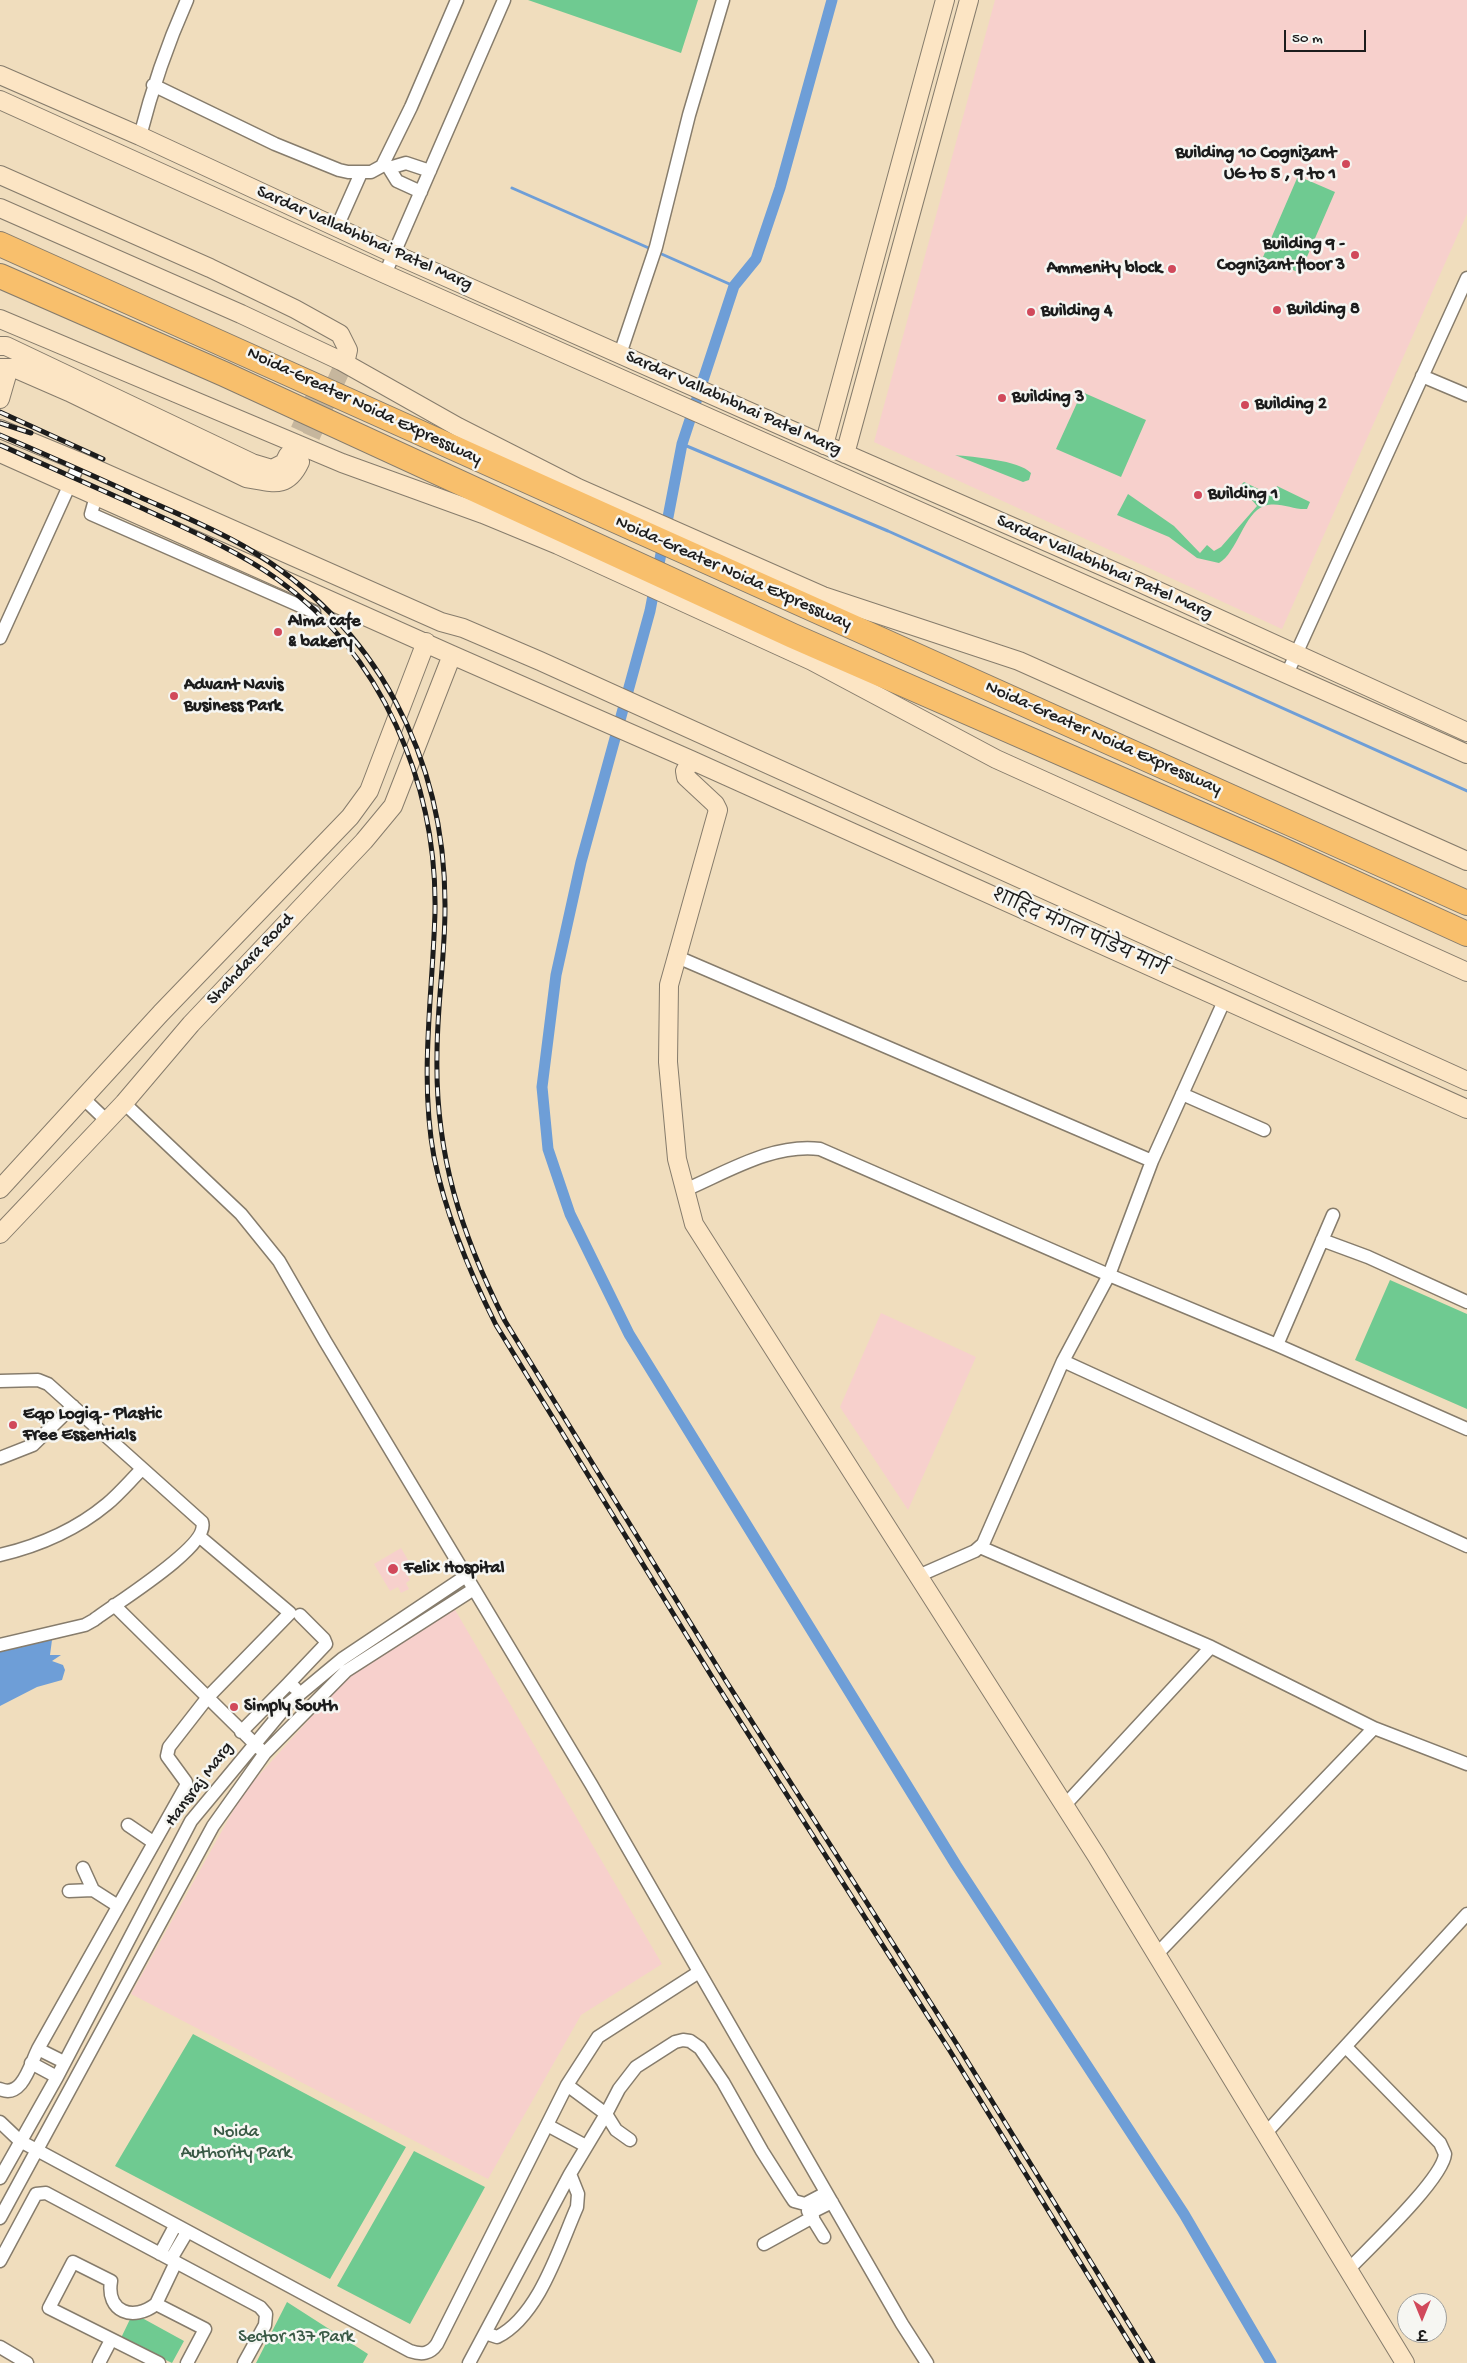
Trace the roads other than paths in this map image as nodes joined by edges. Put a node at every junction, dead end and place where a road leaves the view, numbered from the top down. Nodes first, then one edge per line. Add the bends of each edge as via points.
1 (187, 0) edge
2 (457, 0) edge
3 (504, 0) edge
4 (723, 0) edge
5 (945, 0) edge
6 (969, 0) edge
7 (0, 75) edge
8 (153, 85) junction
9 (0, 100) edge
10 (140, 136) junction
11 (386, 167) junction
12 (430, 171) junction
13 (360, 173) junction
14 (0, 175) edge
15 (421, 192) junction
16 (0, 194) edge
17 (0, 208) edge
18 (337, 227) junction
19 (0, 244) edge
20 (394, 254) junction
21 (385, 274) junction
22 (0, 276) edge
23 (1467, 278) edge
24 (0, 319) edge
25 (0, 346) edge
26 (623, 355) junction
27 (4, 368) edge
28 (1422, 376) junction
29 (1467, 395) edge
30 (0, 399) edge
31 (0, 429) edge
32 (824, 444) junction
33 (0, 453) edge
34 (845, 454) junction
35 (80, 462) junction
36 (70, 484) junction
37 (576, 495) junction
38 (96, 496) junction
39 (561, 537) junction
40 (750, 572) junction
41 (314, 612) dead end
42 (738, 619) junction
43 (0, 638) edge
44 (426, 642) junction
45 (1296, 655) junction
46 (452, 656) junction
47 (1287, 674) junction
48 (1467, 732) edge
49 (1467, 754) edge
50 (686, 758) junction
51 (854, 803) junction
52 (840, 827) junction
53 (1467, 861) edge
54 (1467, 903) edge
55 (1467, 934) edge
56 (676, 956) junction
57 (1467, 972) edge
58 (1225, 1000) junction
59 (1467, 1082) edge
60 (1182, 1094) junction
61 (83, 1098) junction
62 (124, 1103) junction
63 (1467, 1109) edge
64 (108, 1121) junction
65 (1264, 1130) dead end
66 (1152, 1161) junction
67 (0, 1189) edge
68 (685, 1190) junction
69 (1333, 1215) dead end
70 (0, 1234) edge
71 (1322, 1240) junction
72 (1109, 1275) junction
73 (1467, 1302) edge
74 (1277, 1345) junction
75 (1063, 1361) junction
76 (0, 1381) edge
77 (73, 1406) junction
78 (1467, 1429) edge
79 (0, 1458) edge
80 (142, 1469) junction
81 (200, 1537) junction
82 (1467, 1546) edge
83 (980, 1547) junction
84 (1, 1552) edge
85 (466, 1576) junction
86 (918, 1576) junction
87 (474, 1589) junction
88 (114, 1604) junction
89 (300, 1614) dead end
90 (0, 1645) edge
91 (1211, 1647) junction
92 (289, 1683) junction
93 (300, 1693) junction
94 (208, 1697) junction
95 (1374, 1728) junction
96 (241, 1732) junction
97 (253, 1744) junction
98 (265, 1753) junction
99 (1467, 1764) edge
100 (1064, 1806) junction
101 (128, 1825) dead end
102 (153, 1842) junction
103 (83, 1868) dead end
104 (93, 1890) junction
105 (69, 1891) dead end
106 (118, 1906) junction
107 (1467, 1914) edge
108 (1156, 1955) junction
109 (699, 1972) junction
110 (1346, 2047) junction
111 (38, 2049) junction
112 (64, 2062) junction
113 (31, 2063) junction
114 (57, 2077) junction
115 (567, 2085) junction
116 (0, 2089) edge
117 (606, 2114) junction
118 (1, 2124) edge
119 (547, 2125) junction
120 (1266, 2134) junction
121 (630, 2140) dead end
122 (20, 2141) junction
123 (586, 2146) junction
124 (36, 2150) junction
125 (570, 2174) junction
126 (0, 2178) edge
127 (829, 2197) junction
128 (809, 2211) junction
129 (0, 2218) edge
130 (175, 2226) junction
131 (186, 2232) junction
132 (824, 2237) dead end
133 (764, 2244) dead end
134 (169, 2258) junction
135 (0, 2262) edge
136 (1348, 2270) junction
137 (156, 2304) junction
138 (484, 2333) junction
139 (111, 2340) junction
140 (0, 2347) edge
141 (8, 2361) edge
142 (27, 2363) edge
143 (99, 2363) edge
144 (159, 2363) edge
145 (187, 2363) edge
146 (244, 2363) edge
147 (469, 2363) edge
148 (928, 2363) edge
149 (1404, 2363) edge

1 - 8 street
2 - 11 street
3 - 12 street
4 - 26 street
5 - 32 street
6 - 34 street
7 - 10 street, Sardar Vallabhbhai Patel Marg
8 - 10 street
8 - 13 street via 275,144 339,170
9 - 21 street, Sardar Vallabhbhai Patel Marg
10 - 18 street, Sardar Vallabhbhai Patel Marg
11 - 12 street via 406,163
11 - 13 street
11 - 15 street via 397,181
12 - 15 street
13 - 18 street
14 - 16 street via 210,268 295,310 340,334 348,350 341,356 332,347
15 - 20 street
17 - 37 street via 341,361
18 - 20 street, Sardar Vallabhbhai Patel Marg
19 - 37 highway, Noida-Greater Noida Expressway
20 - 21 street
20 - 26 street, Sardar Vallabhbhai Patel Marg
21 - 47 street, Sardar Vallabhbhai Patel Marg
22 - 39 highway, Noida-Greater Noida Expressway via 224,374
23 - 28 street
24 - 39 street via 342,462 483,514
25 - 27 street via 6,346 252,463 272,468 294,459 294,474 277,483 246,478 69,392 14,368
26 - 32 street, Sardar Vallabhbhai Patel Marg
27 - 30 street
28 - 29 street
28 - 45 street
31 - 35 street
32 - 34 street, Sardar Vallabhbhai Patel Marg
33 - 36 street, शाहिद मंगल पांडेय मार्ग
34 - 45 street, Sardar Vallabhbhai Patel Marg via 1134,580
35 - 36 street
35 - 51 street via 441,622 540,661
36 - 38 street, शाहिद मंगल पांडेय मार्ग
36 - 43 street
37 - 40 highway, Noida-Greater Noida Expressway
38 - 41 street via 91,514
38 - 44 street, शाहिद मंगल पांडेय मार्ग
39 - 42 highway, Noida-Greater Noida Expressway
40 - 53 street via 1019,661
40 - 54 highway, Noida-Greater Noida Expressway
42 - 55 highway, Noida-Greater Noida Expressway via 1278,848
42 - 57 street via 996,759
44 - 46 street, शाहिद मंगल पांडेय मार्ग
44 - 61 street, Shahdara Road via 369,790 350,817
45 - 47 street
45 - 48 street, Sardar Vallabhbhai Patel Marg
46 - 50 street, शाहिद मंगल पांडेय मार्ग
46 - 62 street, Shahdara Road via 393,806 364,841 191,1024
47 - 49 street, Sardar Vallabhbhai Patel Marg
50 - 52 street, शाहिद मंगल पांडेय मार्ग
50 - 56 street via 686,778 718,810
51 - 52 street
51 - 59 street
52 - 58 street, शाहिद मंगल पांडेय मार्ग
56 - 66 street
56 - 68 street via 669,985 668,1062 677,1159
58 - 60 street
58 - 63 street, शाहिद मंगल पांडेय मार्ग
60 - 65 street
60 - 66 street
61 - 64 street
61 - 67 street, Shahdara Road
62 - 64 street, Shahdara Road
62 - 85 street via 233,1206 274,1252
64 - 70 street, Shahdara Road
66 - 72 street
68 - 72 street via 768,1155 802,1147 820,1149
68 - 86 street via 694,1224
69 - 71 street
71 - 73 street
71 - 74 street
72 - 74 street
72 - 75 street
74 - 78 street
75 - 82 street
75 - 83 street
76 - 77 street via 43,1382
77 - 79 street via 37,1442
77 - 80 street
80 - 81 street via 202,1522 204,1526
80 - 84 street via 104,1506 80,1522 38,1544
81 - 88 street via 171,1565
81 - 94 street via 290,1613
83 - 86 street
83 - 91 street
85 - 87 street
85 - 93 street, Hansraj Marg via 342,1659
86 - 100 street
87 - 98 street, Hansraj Marg via 346,1671
87 - 109 street
88 - 90 street via 85,1625
88 - 94 street
89 - 92 street via 326,1644
91 - 95 street
91 - 100 street
92 - 93 street
92 - 96 street
93 - 97 street, Hansraj Marg
94 - 96 street
94 - 102 street via 167,1751 169,1760 187,1784
95 - 99 street
95 - 108 street
96 - 97 street
97 - 98 street
97 - 112 street, Hansraj Marg via 191,1821
98 - 124 street, Hansraj Marg via 212,1826
100 - 108 street
101 - 102 street
102 - 106 street
103 - 104 street
104 - 105 street
104 - 106 street
106 - 111 street
107 - 110 street
108 - 120 street
109 - 115 street via 598,2037
109 - 127 street
110 - 120 street
110 - 136 street via 1440,2143 1445,2154 1442,2166 1416,2199
111 - 112 street
111 - 113 street
112 - 114 street, Hansraj Marg
113 - 114 street
113 - 116 street via 18,2089 8,2092
114 - 122 street, Hansraj Marg
115 - 117 street
115 - 119 street
117 - 121 street via 616,2130
117 - 123 street
117 - 128 street via 636,2067 676,2042 690,2041 700,2048 723,2082 790,2195
118 - 122 street
119 - 123 street
119 - 131 street via 437,2344 427,2353 410,2351
120 - 136 street
122 - 124 street
122 - 126 street, Hansraj Marg
123 - 125 street
124 - 129 street, Hansraj Marg
124 - 130 street
125 - 138 street
125 - 138 street via 578,2194 577,2207 533,2303 503,2334 497,2337
127 - 128 street
127 - 148 street
128 - 132 street
128 - 133 street
130 - 131 street
130 - 134 street
131 - 134 street
134 - 135 street via 46,2193 36,2194
134 - 137 street
134 - 146 street via 260,2307 266,2314 266,2325
136 - 149 street
137 - 139 street via 140,2312 121,2310 113,2304 109,2293 111,2281 73,2262 49,2308
137 - 145 street via 206,2329
138 - 147 street
139 - 143 street
139 - 144 street
140 - 141 street
141 - 142 street

